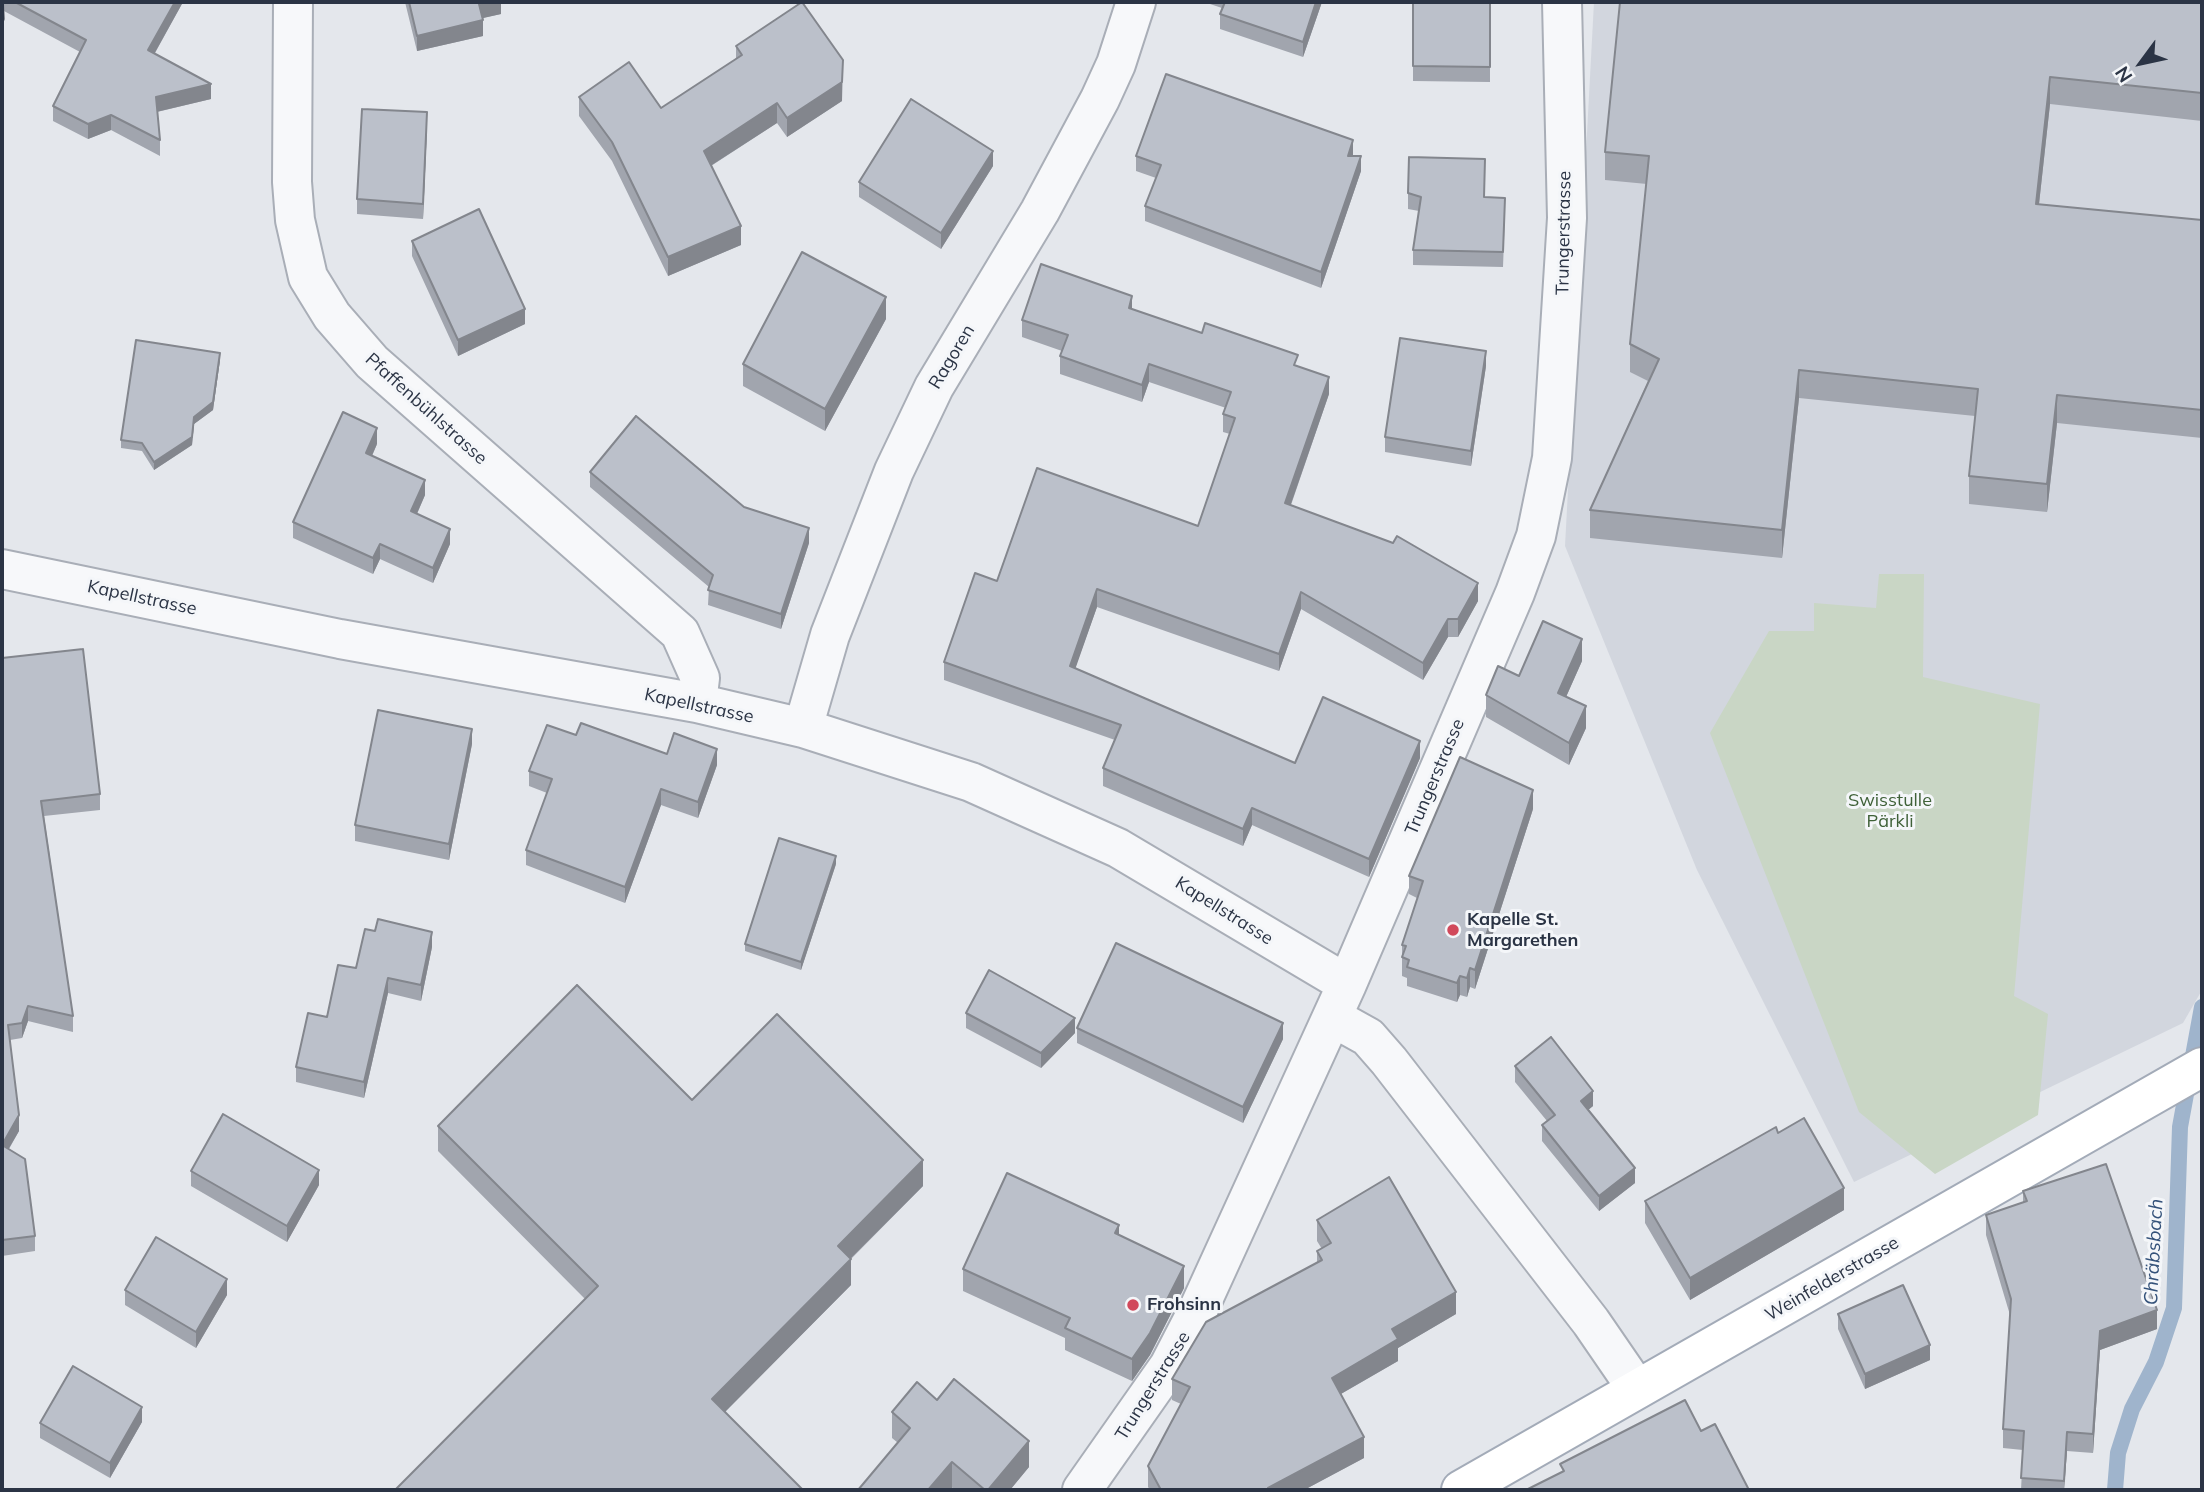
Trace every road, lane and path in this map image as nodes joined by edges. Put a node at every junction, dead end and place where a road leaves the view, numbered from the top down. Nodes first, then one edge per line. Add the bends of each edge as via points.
1 (293, 2) edge
2 (1136, 2) edge
3 (1562, 2) edge
4 (2, 569) edge
5 (697, 703) junction
6 (803, 728) junction
7 (1340, 1001) junction
8 (2202, 1067) edge
9 (1637, 1389) junction
10 (1082, 1490) edge
11 (1461, 1490) edge

1 - 5 street, Pfaffenbühlstrasse via 293,195 308,277 332,316 372,362 680,634 700,678
2 - 6 street, Ragoren via 1100,99 1040,211 934,387 894,471 830,635
3 - 7 street, Trungerstrasse via 1567,218 1553,446 1536,536
4 - 5 street, Kapellstrasse via 340,639
5 - 6 street, Kapellstrasse
6 - 7 street, Kapellstrasse via 971,782 1118,848
7 - 9 street, Kapellstrasse via 1591,1322
7 - 10 street, Trungerstrasse via 1169,1366
8 - 9 main road, Weinfelderstrasse
9 - 11 main road, Weinfelderstrasse

